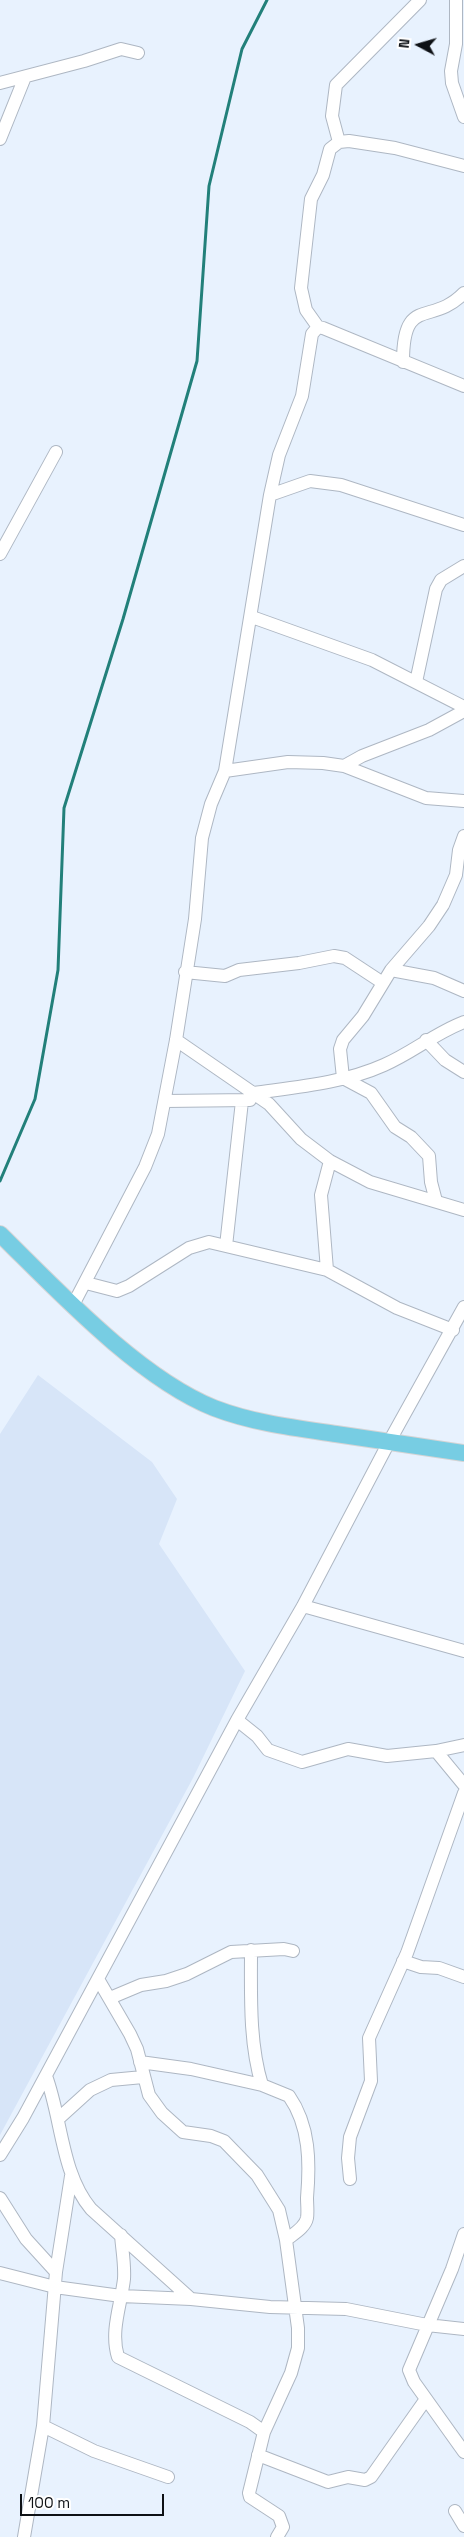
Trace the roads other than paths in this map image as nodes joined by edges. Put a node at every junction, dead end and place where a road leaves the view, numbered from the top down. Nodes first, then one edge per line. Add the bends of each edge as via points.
1 (420, 0) edge
2 (456, 0) edge
3 (138, 53) dead end
4 (24, 77) junction
5 (0, 83) edge
6 (464, 117) edge
7 (0, 138) edge
8 (339, 142) junction
9 (464, 166) edge
10 (464, 293) edge
11 (318, 327) junction
12 (403, 362) junction
13 (464, 386) edge
14 (56, 452) dead end
15 (270, 495) junction
16 (464, 526) edge
17 (0, 554) edge
18 (464, 566) edge
19 (252, 617) junction
20 (416, 682) junction
21 (464, 707) edge
22 (464, 711) edge
23 (344, 766) junction
24 (225, 771) junction
25 (464, 802) edge
26 (464, 836) edge
27 (391, 970) junction
28 (185, 972) junction
29 (383, 983) junction
30 (464, 991) edge
31 (464, 1022) edge
32 (176, 1040) junction
33 (426, 1040) junction
34 (464, 1072) edge
35 (343, 1078) junction
36 (258, 1096) junction
37 (165, 1101) junction
38 (242, 1101) junction
39 (330, 1162) junction
40 (436, 1201) junction
41 (464, 1210) edge
42 (0, 1234) edge
43 (226, 1246) junction
44 (327, 1270) junction
45 (86, 1282) junction
46 (73, 1305) junction
47 (464, 1307) edge
48 (453, 1330) junction
49 (388, 1442) junction
50 (464, 1453) edge
51 (303, 1606) junction
52 (464, 1651) edge
53 (237, 1720) junction
54 (464, 1745) edge
55 (436, 1751) junction
56 (464, 1794) edge
57 (251, 1950) junction
58 (294, 1951) dead end
59 (402, 1961) junction
60 (464, 1977) edge
61 (98, 1979) junction
62 (110, 1998) junction
63 (140, 2062) junction
64 (46, 2076) junction
65 (143, 2077) junction
66 (262, 2085) junction
67 (58, 2119) junction
68 (0, 2155) edge
69 (71, 2176) junction
70 (350, 2179) dead end
71 (0, 2198) edge
72 (464, 2234) edge
73 (121, 2235) junction
74 (286, 2240) junction
75 (56, 2272) junction
76 (0, 2273) edge
77 (55, 2287) junction
78 (122, 2296) junction
79 (191, 2299) junction
80 (295, 2308) junction
81 (427, 2325) junction
82 (464, 2329) edge
83 (426, 2399) junction
84 (43, 2426) junction
85 (264, 2432) junction
86 (464, 2452) edge
87 (258, 2455) junction
88 (168, 2477) dead end
89 (455, 2511) dead end
90 (464, 2526) edge
91 (24, 2537) edge
92 (277, 2537) edge

1 - 8 street via 336,85 332,116
2 - 6 street via 456,44 451,71
3 - 4 street via 121,50
4 - 5 street
4 - 7 street
8 - 9 street via 395,148
8 - 11 street via 330,149 311,199 303,268 303,302
10 - 12 street via 450,305 420,314 411,322 405,330
11 - 12 street
11 - 15 street via 309,342 308,370 302,396 279,455
12 - 13 street
14 - 17 street
15 - 16 street via 310,481 342,485
15 - 19 street
18 - 20 street via 441,580 436,589
19 - 20 street via 372,660
19 - 24 street
20 - 21 street
22 - 23 street via 429,730
23 - 24 street via 288,762
23 - 25 street via 426,798
24 - 28 street via 202,838
26 - 27 street via 456,875 443,905
27 - 29 street
27 - 30 street via 434,978
28 - 29 street via 225,976 239,970 334,956 346,958
28 - 32 street
29 - 35 street via 340,1046
31 - 33 street
32 - 36 street
32 - 37 street
33 - 34 street via 445,1060
33 - 35 street via 384,1065 358,1076
35 - 36 street
35 - 40 street via 371,1094 395,1127 411,1137 429,1156
36 - 38 street
36 - 39 street via 301,1139
37 - 38 street
37 - 45 street via 158,1134 145,1167
38 - 43 street
39 - 40 street via 370,1182
39 - 44 street via 321,1195
40 - 41 street
42 - 46 main road
43 - 44 street
43 - 45 street via 209,1242 189,1248 129,1286 117,1290
44 - 48 street via 396,1308
45 - 46 street
46 - 49 main road via 121,1348 164,1380 213,1408 253,1420
47 - 48 street
48 - 49 street
49 - 50 main road
49 - 51 street
51 - 52 street
51 - 53 street
53 - 55 street via 268,1750 302,1762 348,1749 387,1756
53 - 61 street
54 - 55 street
55 - 56 street
56 - 59 street
57 - 58 street
57 - 62 street via 231,1952 187,1974 141,1985
57 - 66 street via 257,2069
59 - 60 street
59 - 70 street via 370,2038 370,2081 350,2137
61 - 62 street
61 - 64 street
62 - 63 street via 137,2049
63 - 65 street
63 - 66 street via 191,2069
64 - 67 street
64 - 68 street
65 - 67 street via 110,2080 90,2090
65 - 74 street via 150,2095 175,2127 183,2132 224,2141 257,2176 276,2203
66 - 74 street via 289,2096 299,2116 309,2151 307,2218 304,2225
67 - 69 street
69 - 73 street via 91,2209
69 - 75 street
71 - 75 street via 26,2239
72 - 81 street
73 - 78 street
73 - 79 street
74 - 80 street
75 - 77 street
76 - 77 street
77 - 78 street
77 - 84 street
78 - 79 street
78 - 85 street via 116,2321 118,2357
79 - 80 street
80 - 81 street via 346,2309
80 - 85 street via 298,2348 291,2373
81 - 82 street
81 - 83 street via 409,2370
83 - 86 street
83 - 87 street via 371,2477 365,2480 348,2477 328,2482
84 - 88 street via 94,2451
84 - 91 street
85 - 87 street
87 - 92 street via 250,2497 279,2516 283,2527
89 - 90 street

